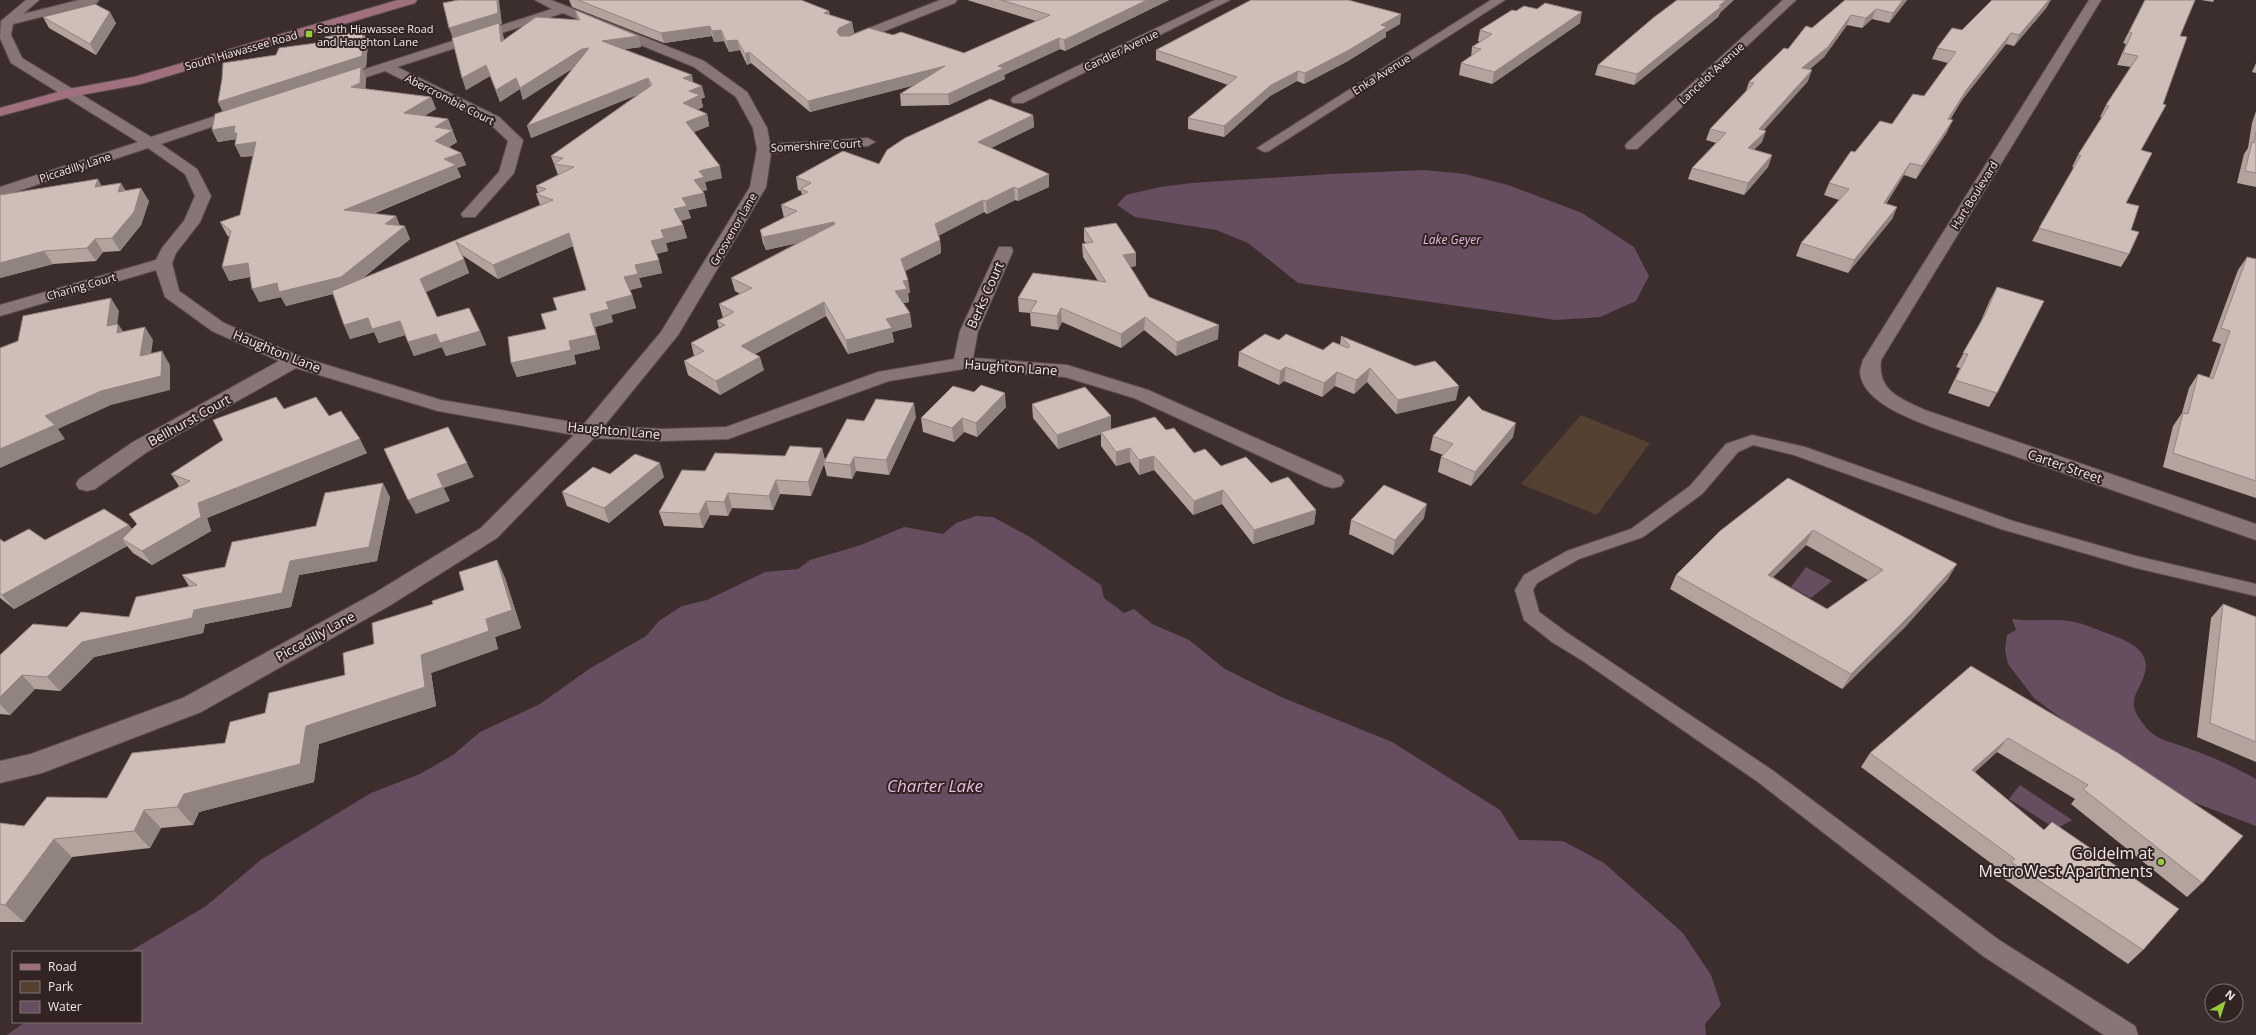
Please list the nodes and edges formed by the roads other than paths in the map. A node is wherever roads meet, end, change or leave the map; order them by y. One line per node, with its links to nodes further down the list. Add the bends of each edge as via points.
1 (33, 0): 12 (street)
2 (93, 0): 12 (street)
3 (369, 0): 13 (street, South Hiawassee Road)
4 (411, 0): 20 (street, South Hiawassee Road, via 136,81)
5 (542, 0): 11 (street, Grosvenor Lane)
6 (951, 0): 14 (street)
7 (1224, 0): 21 (street, Candler Avenue)
8 (1499, 0): 27 (street, Enka Avenue)
9 (1790, 0): 26 (street, Lancelot Avenue)
10 (2095, 0): 36 (street, Hart Boulevard, via 1872,360 1869,368 1870,379)
11 (563, 9): 17 (street); 28 (street, Grosvenor Lane, via 699,64 742,95 760,128)
12 (7, 21): 20 (street, via 5,35 16,60)
13 (279, 26)
14 (846, 42)
15 (174, 56): 16 (street, South Hiawassee Road)
16 (145, 65)
17 (386, 67): 19 (street); 30 (street, Abercrombie Court, via 494,120 516,140 506,173)
18 (130, 69): 20 (street, South Hiawassee Road)
19 (327, 86)
20 (69, 92): 23 (street, South Hiawassee Road); 24 (street)
21 (1018, 100)
22 (253, 109): 24 (street, Piccadilly Lane)
23 (0, 112)
24 (149, 142): 29 (street, Piccadilly Lane); 32 (street, via 192,172 203,196 192,222 168,252)
25 (868, 142): 28 (street, Somershire Court)
26 (1632, 146)
27 (1264, 148)
28 (764, 149): 37 (street, Grosvenor Lane, via 758,187 669,336)
29 (0, 192)
30 (469, 214)
31 (1005, 251): 35 (street, Berks Court, via 968,331)
32 (163, 263): 33 (street, Charing Court); 34 (street, Haughton Lane, via 171,293 218,327)
33 (0, 311)
34 (294, 361): 37 (street, Haughton Lane, via 438,405); 39 (street, Bellhurst Court, via 140,447)
35 (963, 363): 37 (street, Haughton Lane, via 885,376 728,433 662,435); 38 (street, Haughton Lane, via 1067,371 1141,394)
36 (1878, 392): 40 (street, Carter Street, via 1941,424)
37 (589, 431): 42 (street, Piccadilly Lane, via 489,533 381,600 192,705 33,765)
38 (1333, 481)
39 (87, 484)
40 (2256, 532)
41 (2256, 590): 43 (lane, via 2206,576 2136,562 2007,525 1806,454 1752,440 1732,448 1696,490 1637,533 1573,555 1530,579 1524,590 1531,615 1559,637 1765,776 1991,948)
42 (0, 772)
43 (2126, 1035)

